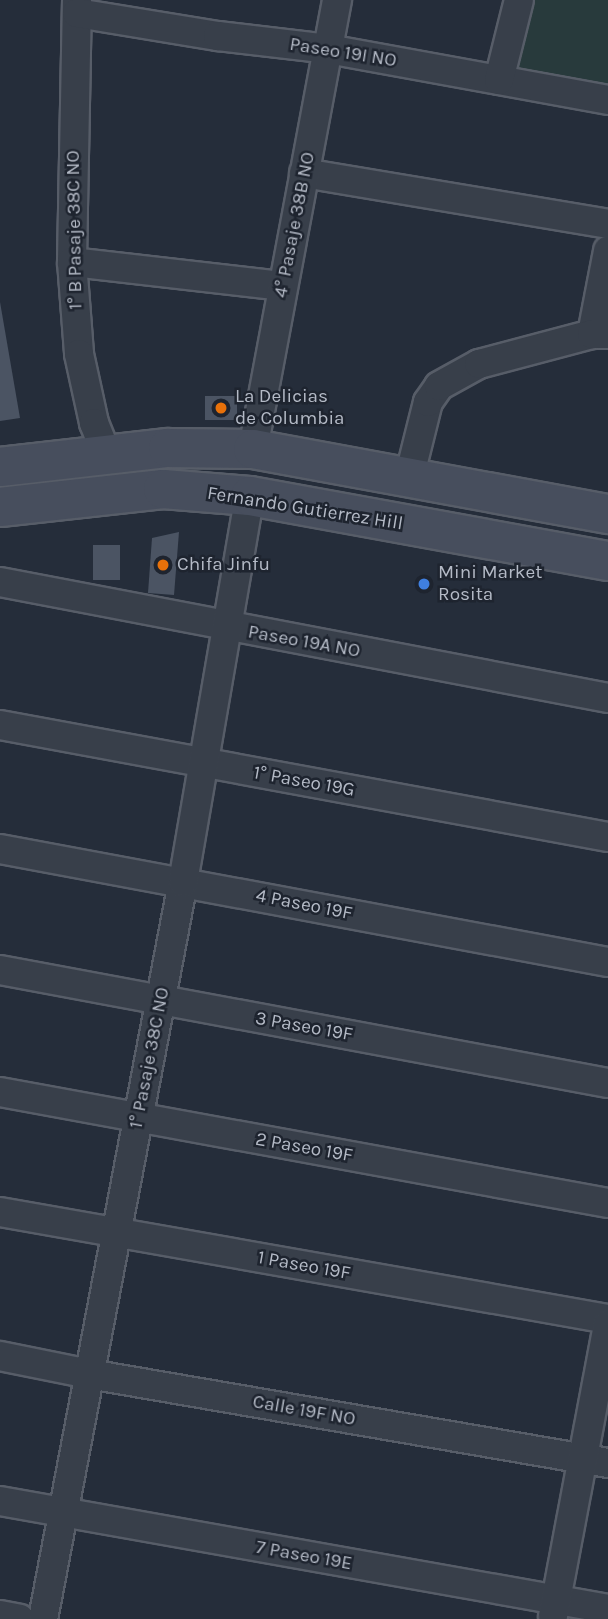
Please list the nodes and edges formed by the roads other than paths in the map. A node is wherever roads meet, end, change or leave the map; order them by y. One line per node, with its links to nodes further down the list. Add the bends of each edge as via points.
1 (337, 0): 4 (street, 4° Pasaje 38B NO)
2 (519, 0): 5 (street)
3 (77, 7): 4 (street, Paseo 19I NO, via 218,36); 10 (street, 1° B Pasaje 38C NO)
4 (328, 49): 5 (street, Paseo 19I NO); 7 (street, 4° Pasaje 38B NO)
5 (499, 80): 6 (street, Paseo 19I NO)
6 (608, 100)
7 (304, 173): 8 (street); 11 (street, 4° Pasaje 38B NO)
8 (608, 224)
9 (608, 251): 12 (street)
10 (72, 262): 11 (street); 14 (street, 1° B Pasaje 38C NO, via 79,354 94,424)
11 (283, 286): 13 (street, 4° Pasaje 38B NO)
12 (600, 334): 16 (street, via 479,364 439,386 428,402)
13 (253, 449): 14 (street, via 168,448); 16 (street)
14 (107, 455): 15 (street)
15 (0, 467)
16 (409, 478): 19 (street)
17 (250, 496): 18 (street, Fernando Gutierrez Hill, via 163,489); 20 (street, Fernando Gutierrez Hill); 22 (street, 1° Pasaje 38C NO)
18 (0, 507)
19 (608, 514)
20 (608, 561)
21 (0, 582): 22 (street, Paseo 19A NO)
22 (228, 628): 23 (street, Paseo 19A NO); 25 (street, 1° Pasaje 38C NO)
23 (608, 698)
24 (0, 725): 25 (street, 1° Paseo 19G)
25 (201, 763): 26 (street, 1° Paseo 19G); 28 (street, 1° Pasaje 38C NO)
26 (608, 838)
27 (0, 849): 28 (street, 4 Paseo 19F)
28 (183, 882): 29 (street, 4 Paseo 19F); 31 (street, 1° Pasaje 38C NO)
29 (608, 962)
30 (0, 970): 31 (street, 3 Paseo 19F)
31 (161, 1001): 32 (street, 3 Paseo 19F); 34 (street, 1° Pasaje 38C NO)
32 (608, 1083)
33 (0, 1092): 34 (street, 2 Paseo 19F)
34 (139, 1118): 35 (street, 2 Paseo 19F); 37 (street, 1° Pasaje 38C NO)
35 (608, 1203)
36 (0, 1212): 37 (street, 1 Paseo 19F)
37 (116, 1233): 38 (street, 1 Paseo 19F); 40 (street, 1° Pasaje 38C NO)
38 (608, 1321): 41 (street)
39 (0, 1356): 40 (street, Calle 19F NO)
40 (89, 1374): 41 (street, Calle 19F NO); 43 (street, 1° Pasaje 38C NO)
41 (595, 1460): 44 (street)
42 (0, 1501): 43 (street, 7 Paseo 19E)
43 (63, 1513): 44 (street, 7 Paseo 19E); 48 (street, 1° Pasaje 38C NO)
44 (554, 1609): 45 (street, 7 Paseo 19E)
45 (608, 1609)
46 (0, 1615): 47 (street)
47 (20, 1619)
48 (43, 1619)

